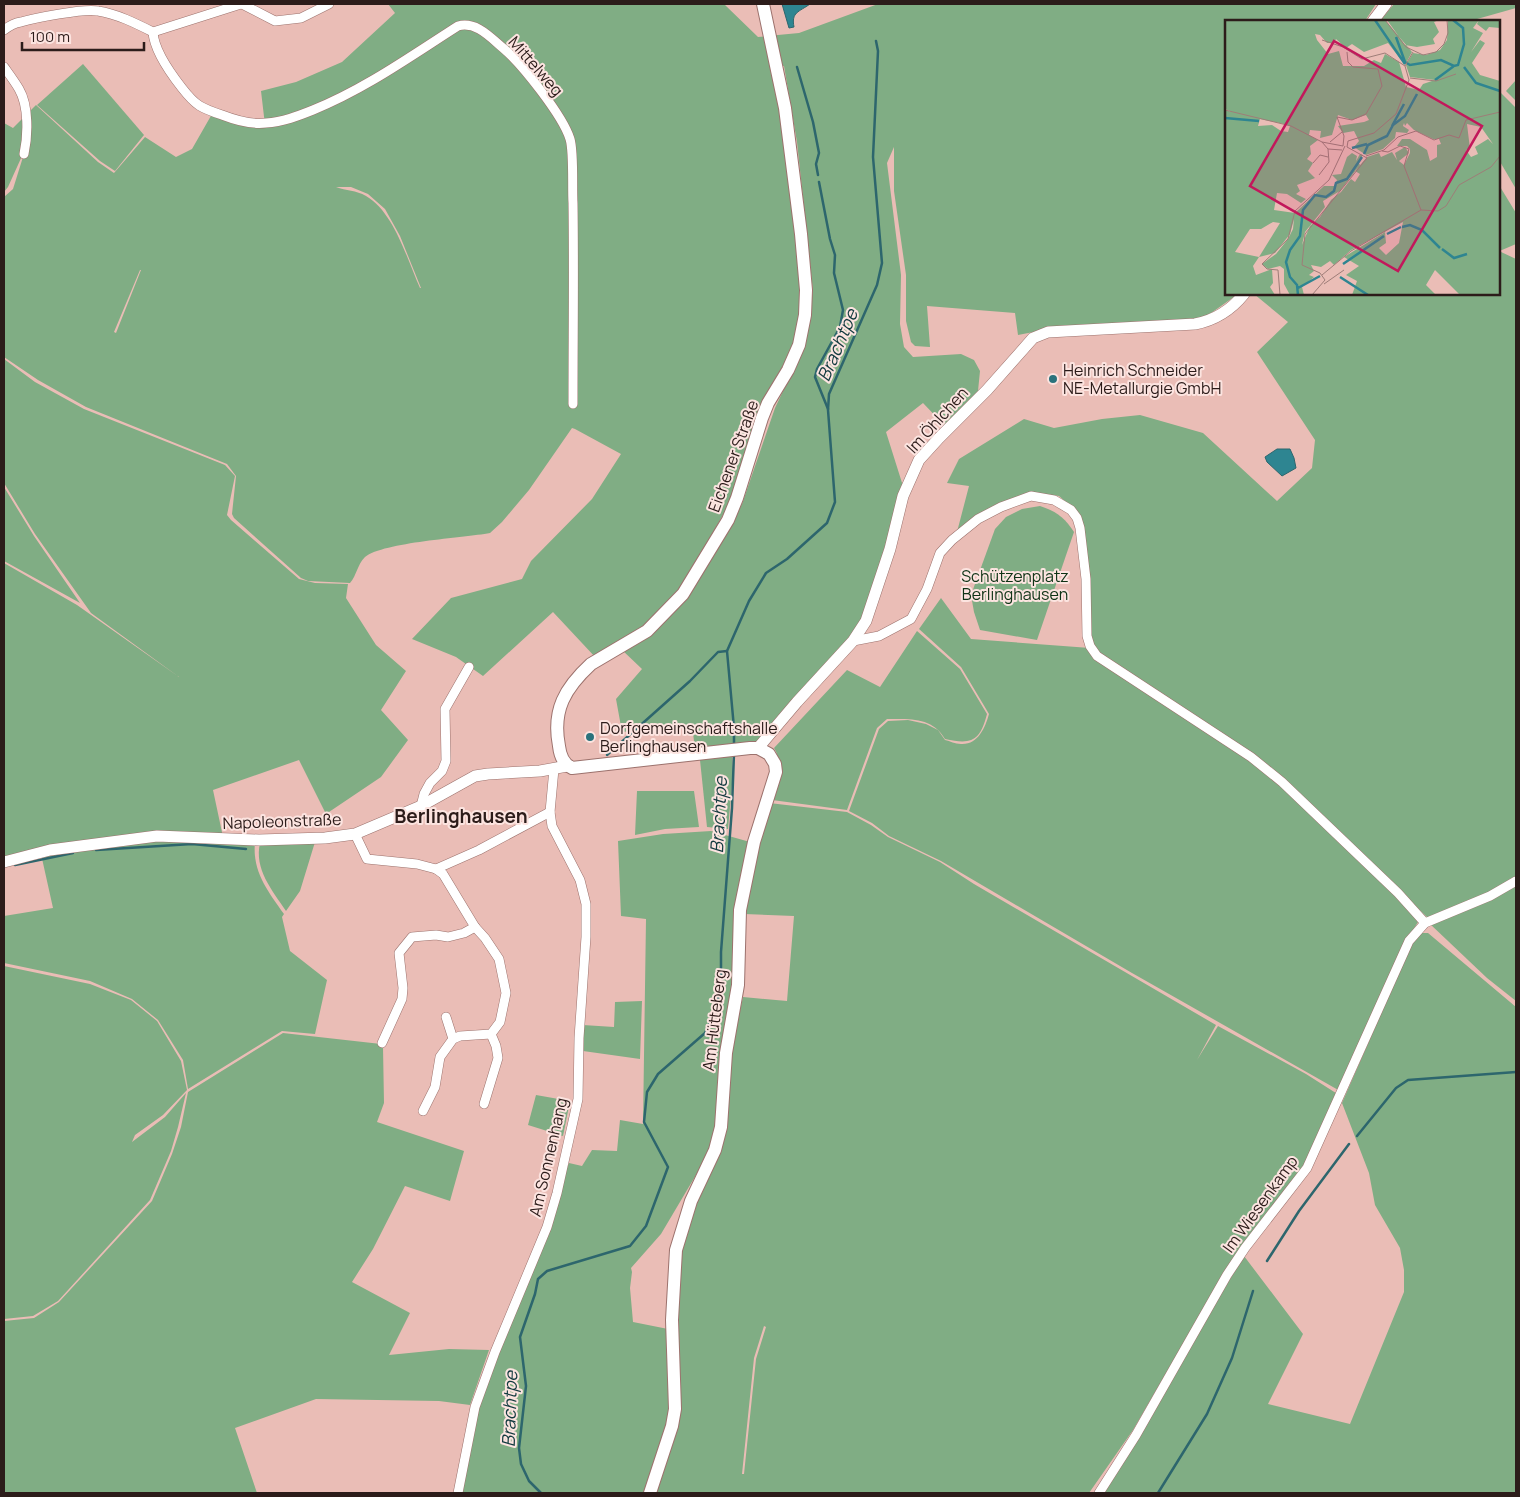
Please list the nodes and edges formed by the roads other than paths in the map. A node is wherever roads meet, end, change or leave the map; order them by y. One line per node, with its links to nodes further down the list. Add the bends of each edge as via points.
1 (242, 4): 2 (street, via 275,21 301,18); 7 (street)
2 (329, 4)
3 (763, 4): 15 (main road, Eichener Straße, via 785,108 806,290 799,345 762,418 728,520 683,594 647,631 591,664 564,697 558,714 557,739)
4 (1386, 4): 5 (street)
5 (1374, 20)
6 (4, 30): 7 (street, via 20,22 96,10 130,20)
7 (153, 32): 11 (street, Mittelweg, via 153,39 170,72 201,108 234,120 264,124 287,120 370,83 458,26 479,28 509,53 556,112 570,140 574,248)
8 (4, 67): 9 (street, via 21,91 24,104 28,126)
9 (24, 154)
10 (1243, 295): 12 (street, Im Öhlchen, via 1231,308 1210,321 1048,332 1034,338 919,460 903,496 890,549 866,621)
11 (573, 404)
12 (853, 641): 14 (street, Im Öhlchen); 23 (street, via 879,636 911,619 928,589 940,553 978,519 1031,496 1054,500 1071,510 1080,528 1086,579 1087,636 1096,656 1251,757 1282,782)
13 (469, 667): 17 (street, via 445,710 446,761 442,771 430,783)
14 (753, 748): 15 (main road, Napoleonstraße, via 586,767); 32 (main road, Am Hütteberg, via 765,751 772,758 776,772 754,842 740,910 738,985 726,1053 721,1127 678,1242 672,1312 675,1409)
15 (568, 766): 16 (street, Napoleonstraße)
16 (554, 769): 17 (street, Napoleonstraße, via 475,776); 18 (street, Am Sonnenhang)
17 (421, 806): 19 (street, Napoleonstraße)
18 (550, 812): 21 (street); 31 (street, Am Sonnenhang, via 552,826 582,885 586,904 576,1109 547,1227 475,1407)
19 (355, 834): 20 (street, Napoleonstraße, via 259,840 157,836 50,850); 21 (street, via 367,859)
20 (4, 862)
21 (436, 869): 24 (street, via 443,874)
22 (1516, 881): 23 (street, via 1490,896)
23 (1425, 923): 33 (street, Im Wiesenkamp, via 1404,952 1307,1168 1227,1275 1136,1435)
24 (475, 928): 26 (street, via 500,959 506,993 500,1022); 28 (street, via 448,937 412,937 403,948 399,953 402,999)
25 (446, 1017): 27 (street)
26 (491, 1034): 27 (street, via 460,1036); 29 (street, via 498,1058)
27 (453, 1040): 30 (street, via 440,1057 435,1087)
28 (382, 1043)
29 (484, 1104)
30 (423, 1111)
31 (458, 1493)
32 (650, 1493)
33 (1099, 1493)

